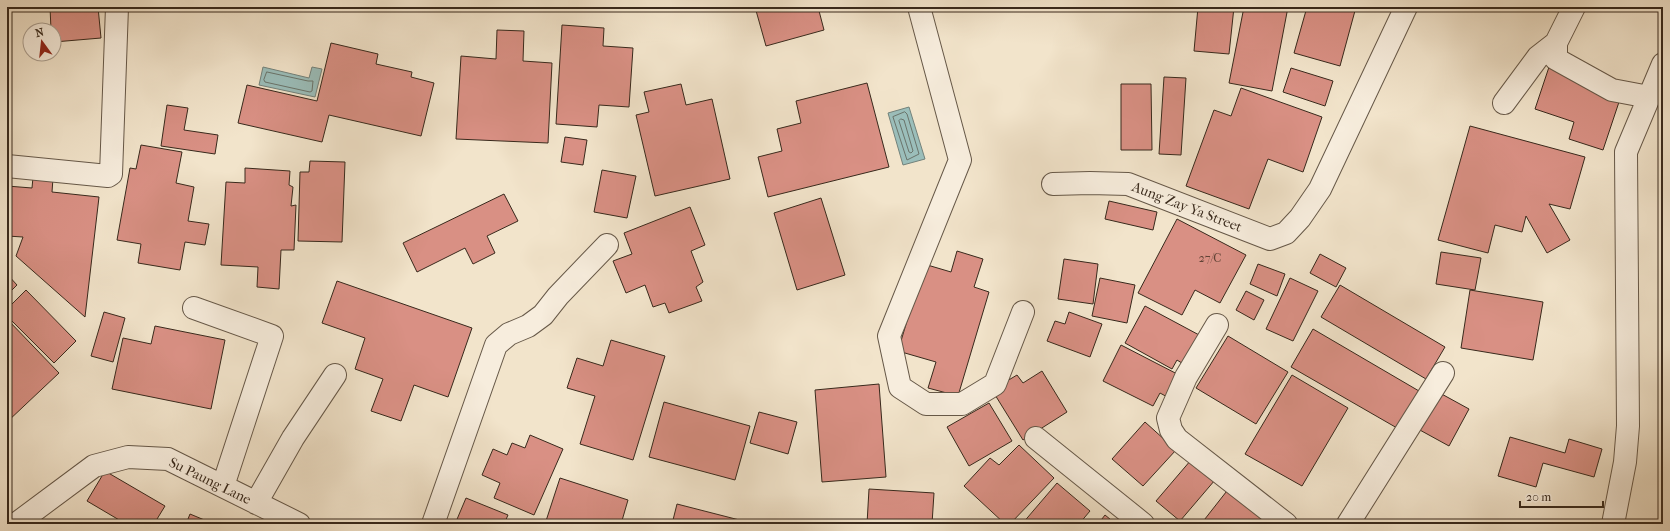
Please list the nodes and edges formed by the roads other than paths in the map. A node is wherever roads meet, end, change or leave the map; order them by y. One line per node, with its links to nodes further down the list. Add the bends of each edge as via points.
1 (117, 7): 9 (street, via 111,174 108,176)
2 (919, 7): 13 (street, via 960,160 888,336 900,387 926,404 962,404 995,384)
3 (1406, 7): 10 (street, Aung Zay Ya Street, via 1320,189 1286,233 1270,238 1128,184)
4 (1574, 7): 5 (street)
5 (1556, 43): 7 (street, via 1556,59 1581,74 1612,90); 8 (street, via 1538,57)
6 (1663, 64): 7 (street)
7 (1649, 97): 26 (street, via 1626,152 1628,426 1625,462)
8 (1504, 103)
9 (7, 166)
10 (1053, 184)
11 (607, 245): 22 (street, via 543,315 496,344)
12 (194, 308): 18 (street, via 272,336)
13 (1024, 312)
14 (1217, 325): 24 (street, via 1183,384 1168,418 1171,430 1177,439)
15 (1443, 373): 25 (street)
16 (335, 376): 19 (street, via 293,438)
17 (1036, 438): 23 (street)
18 (223, 486): 19 (street, Su Paung Lane); 20 (street, Su Paung Lane, via 168,458 128,458 94,466)
19 (256, 503): 21 (street, Su Paung Lane)
20 (16, 524)
21 (299, 524)
22 (433, 524)
23 (1143, 524)
24 (1286, 524)
25 (1348, 524)
26 (1613, 524)

